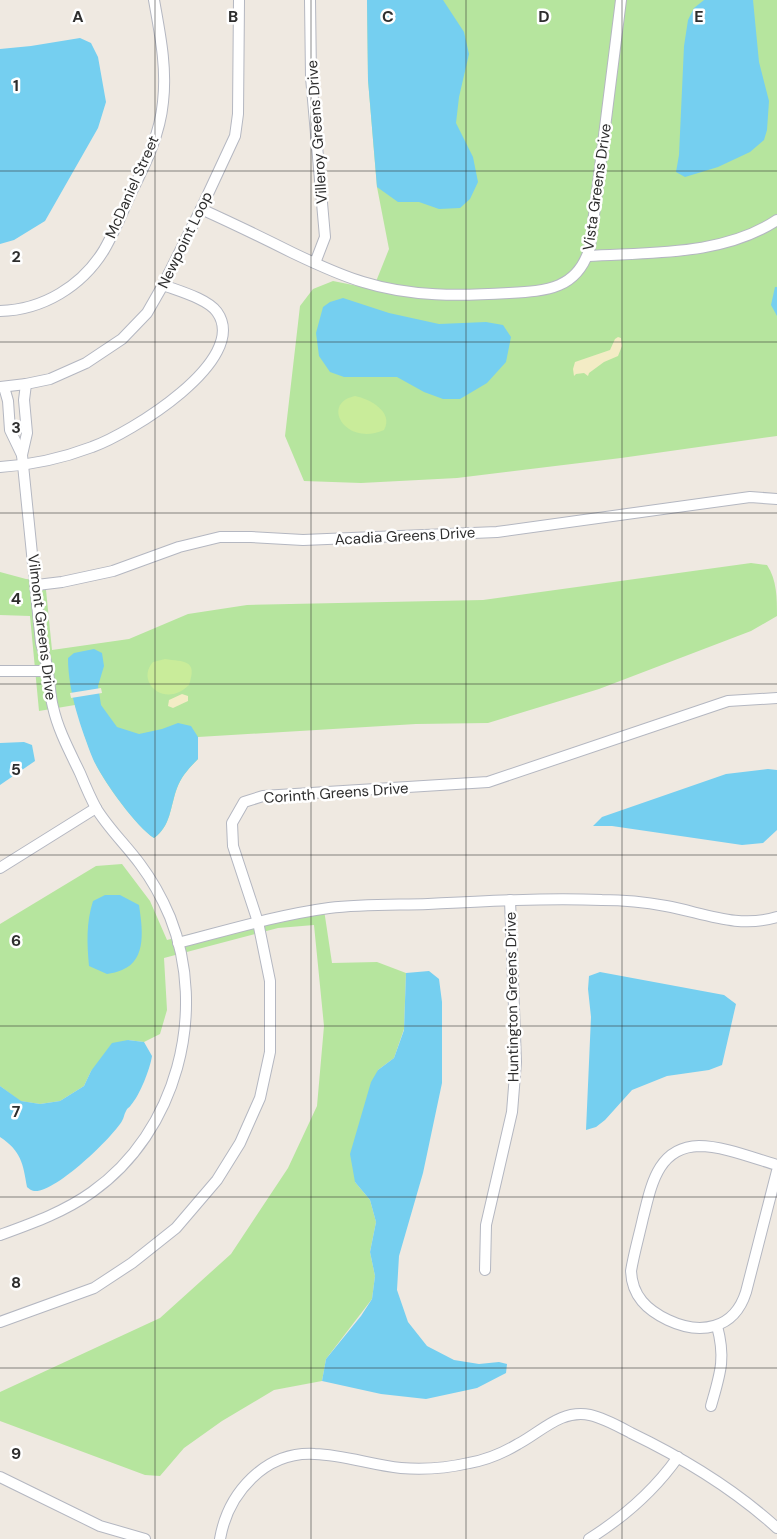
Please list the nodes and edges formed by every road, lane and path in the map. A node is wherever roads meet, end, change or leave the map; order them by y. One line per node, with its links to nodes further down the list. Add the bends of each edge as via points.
1 (154, 0): 10 (street, McDaniel Street, via 165,64 163,104 150,155 113,232 96,262 68,289 30,307)
2 (239, 0): 5 (street, Newpoint Loop, via 236,129)
3 (310, 0): 8 (street, Villeroy Greens Drive, via 311,77 325,237)
4 (621, 0): 7 (street, Vista Greens Drive)
5 (201, 209): 8 (street, Vista Greens Drive); 9 (street, Newpoint Loop)
6 (777, 220): 7 (street, via 759,231 715,246)
7 (588, 256): 8 (street, Vista Greens Drive, via 572,277 549,290 466,296 394,290 341,275)
8 (315, 263)
9 (163, 285): 11 (street, Newpoint Loop, via 147,314 122,339 86,363 50,379); 13 (street, via 202,301 217,312 223,336 214,356 177,396 130,429 94,447 66,456)
10 (0, 311)
11 (26, 384): 12 (street, Newpoint Loop); 13 (street, via 27,433)
12 (2, 387): 13 (street, via 8,401 10,430)
13 (23, 460): 14 (street); 16 (street, Vilmont Greens Drive)
14 (0, 467)
15 (777, 499): 16 (street, Acadia Greens Drive, via 750,497 497,532 302,540 220,537 112,571)
16 (37, 585): 18 (street, Vilmont Greens Drive, via 41,644)
17 (0, 671): 18 (street)
18 (48, 671): 20 (street, Vilmont Greens Drive, via 52,706)
19 (777, 698): 24 (street, Corinth Greens Drive, via 728,701 488,782 263,796 244,802 232,823 233,846)
20 (96, 808): 21 (street); 25 (street, Vilmont Greens Drive, via 158,891)
21 (0, 868)
22 (510, 900): 23 (street, via 639,902 741,922); 24 (street, via 331,908); 29 (street, Huntington Greens Drive, via 515,1070 512,1112 486,1225)
23 (777, 917)
24 (258, 922): 25 (street); 30 (street, Corinth Greens Drive, via 270,981 270,1052 260,1098 240,1144 222,1173 176,1228 132,1263 94,1288)
25 (178, 943): 28 (street, Vilmont Greens Drive, via 186,994 183,1046 169,1094 149,1130 124,1163 94,1190 53,1214)
26 (777, 1165): 31 (street, via 697,1146 674,1154 662,1163 655,1176 631,1271 636,1292 650,1310 679,1325 700,1329)
27 (777, 1171): 31 (street, via 744,1297 734,1313)
28 (0, 1235)
29 (485, 1270)
30 (0, 1322)
31 (717, 1326): 32 (street, via 722,1364)
32 (711, 1406)
33 (678, 1457): 35 (street, via 740,1498); 37 (street, via 607,1421 582,1414 560,1418 492,1457 453,1466 411,1468 322,1454 300,1454 270,1465 245,1484 228,1510); 38 (street, via 635,1505)
34 (0, 1478): 36 (street, via 100,1526)
35 (777, 1528)
36 (146, 1539)
37 (220, 1539)
38 (589, 1539)

